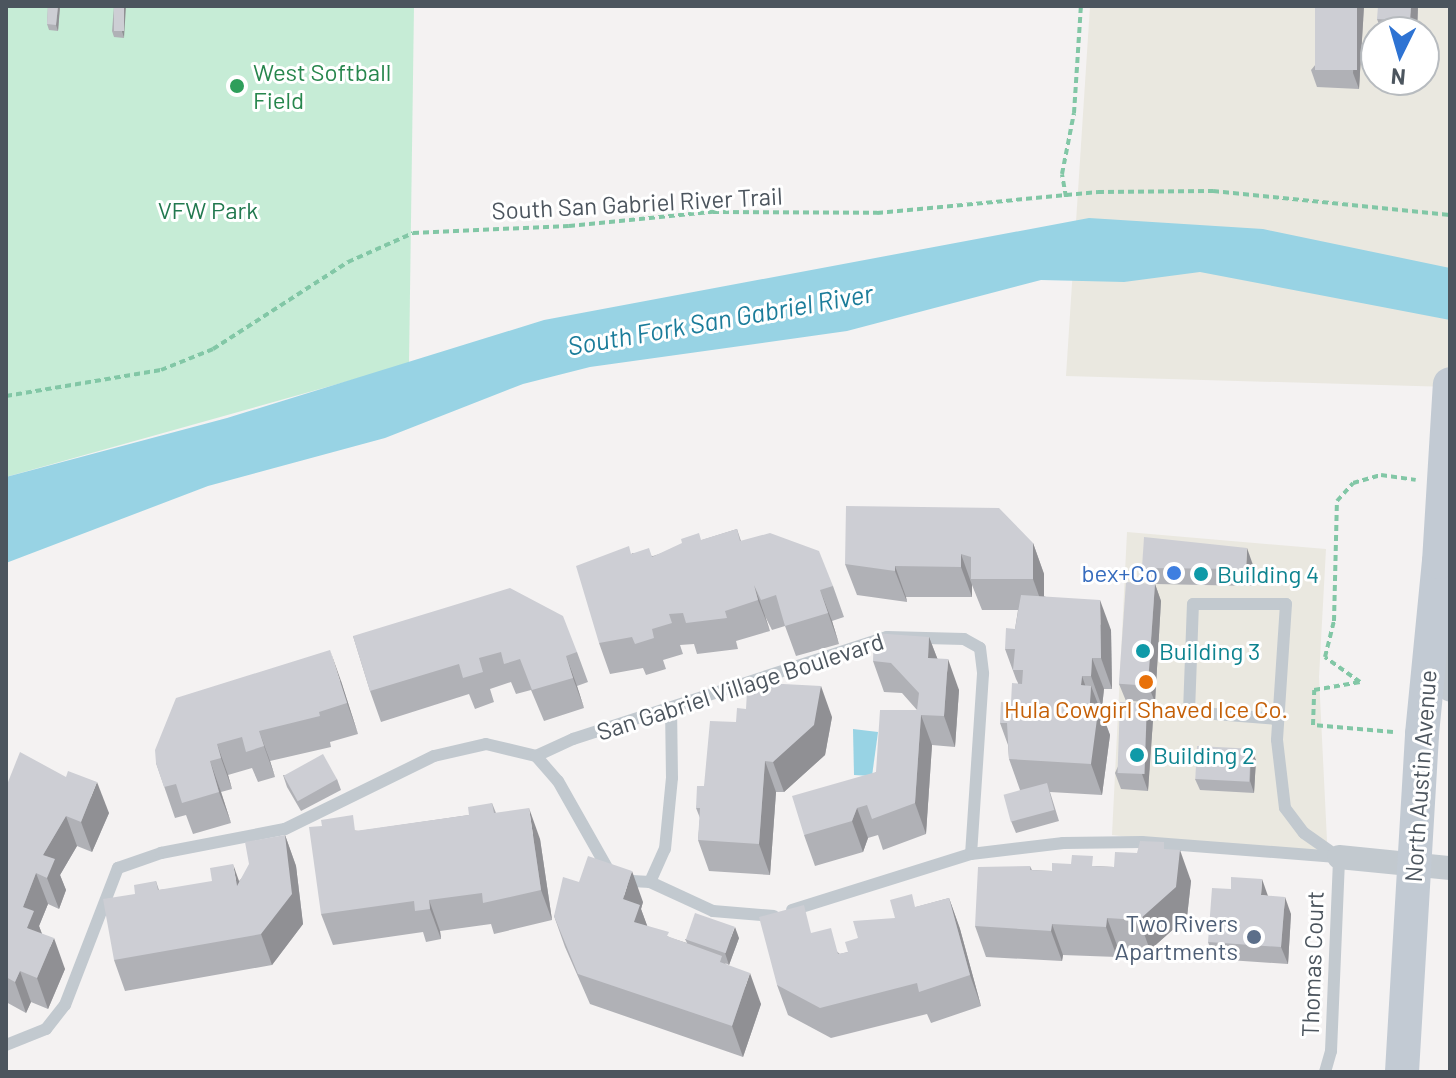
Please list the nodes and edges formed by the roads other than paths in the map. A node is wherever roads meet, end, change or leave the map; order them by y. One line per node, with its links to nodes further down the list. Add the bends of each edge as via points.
1 (1450, 384): 2 (main road, North Austin Avenue, bridge)
2 (1430, 627): 3 (street); 9 (main road, North Austin Avenue)
3 (1450, 690)
4 (671, 709): 6 (lane, San Gabriel Village Boulevard); 7 (lane, San Gabriel Village Boulevard, via 887,637 964,639 980,648 983,674); 11 (lane, via 665,849)
5 (1278, 719): 5 (lane, via 1286,604 1193,604 1189,712); 8 (lane, via 1285,808 1304,833)
6 (536, 756): 11 (lane, via 558,781 614,880); 12 (lane, via 486,744 434,756 285,829 161,853 118,868 65,1005 46,1029)
7 (971, 854): 8 (lane, via 1063,843 1142,842); 11 (lane, via 766,918 713,911)
8 (1339, 857): 9 (street); 13 (lane, Thomas Court, via 1331,1051)
9 (1414, 866): 10 (street); 14 (main road, North Austin Avenue)
10 (1450, 868)
11 (650, 882)
12 (6, 1045)
13 (1325, 1072)
14 (1402, 1072)

